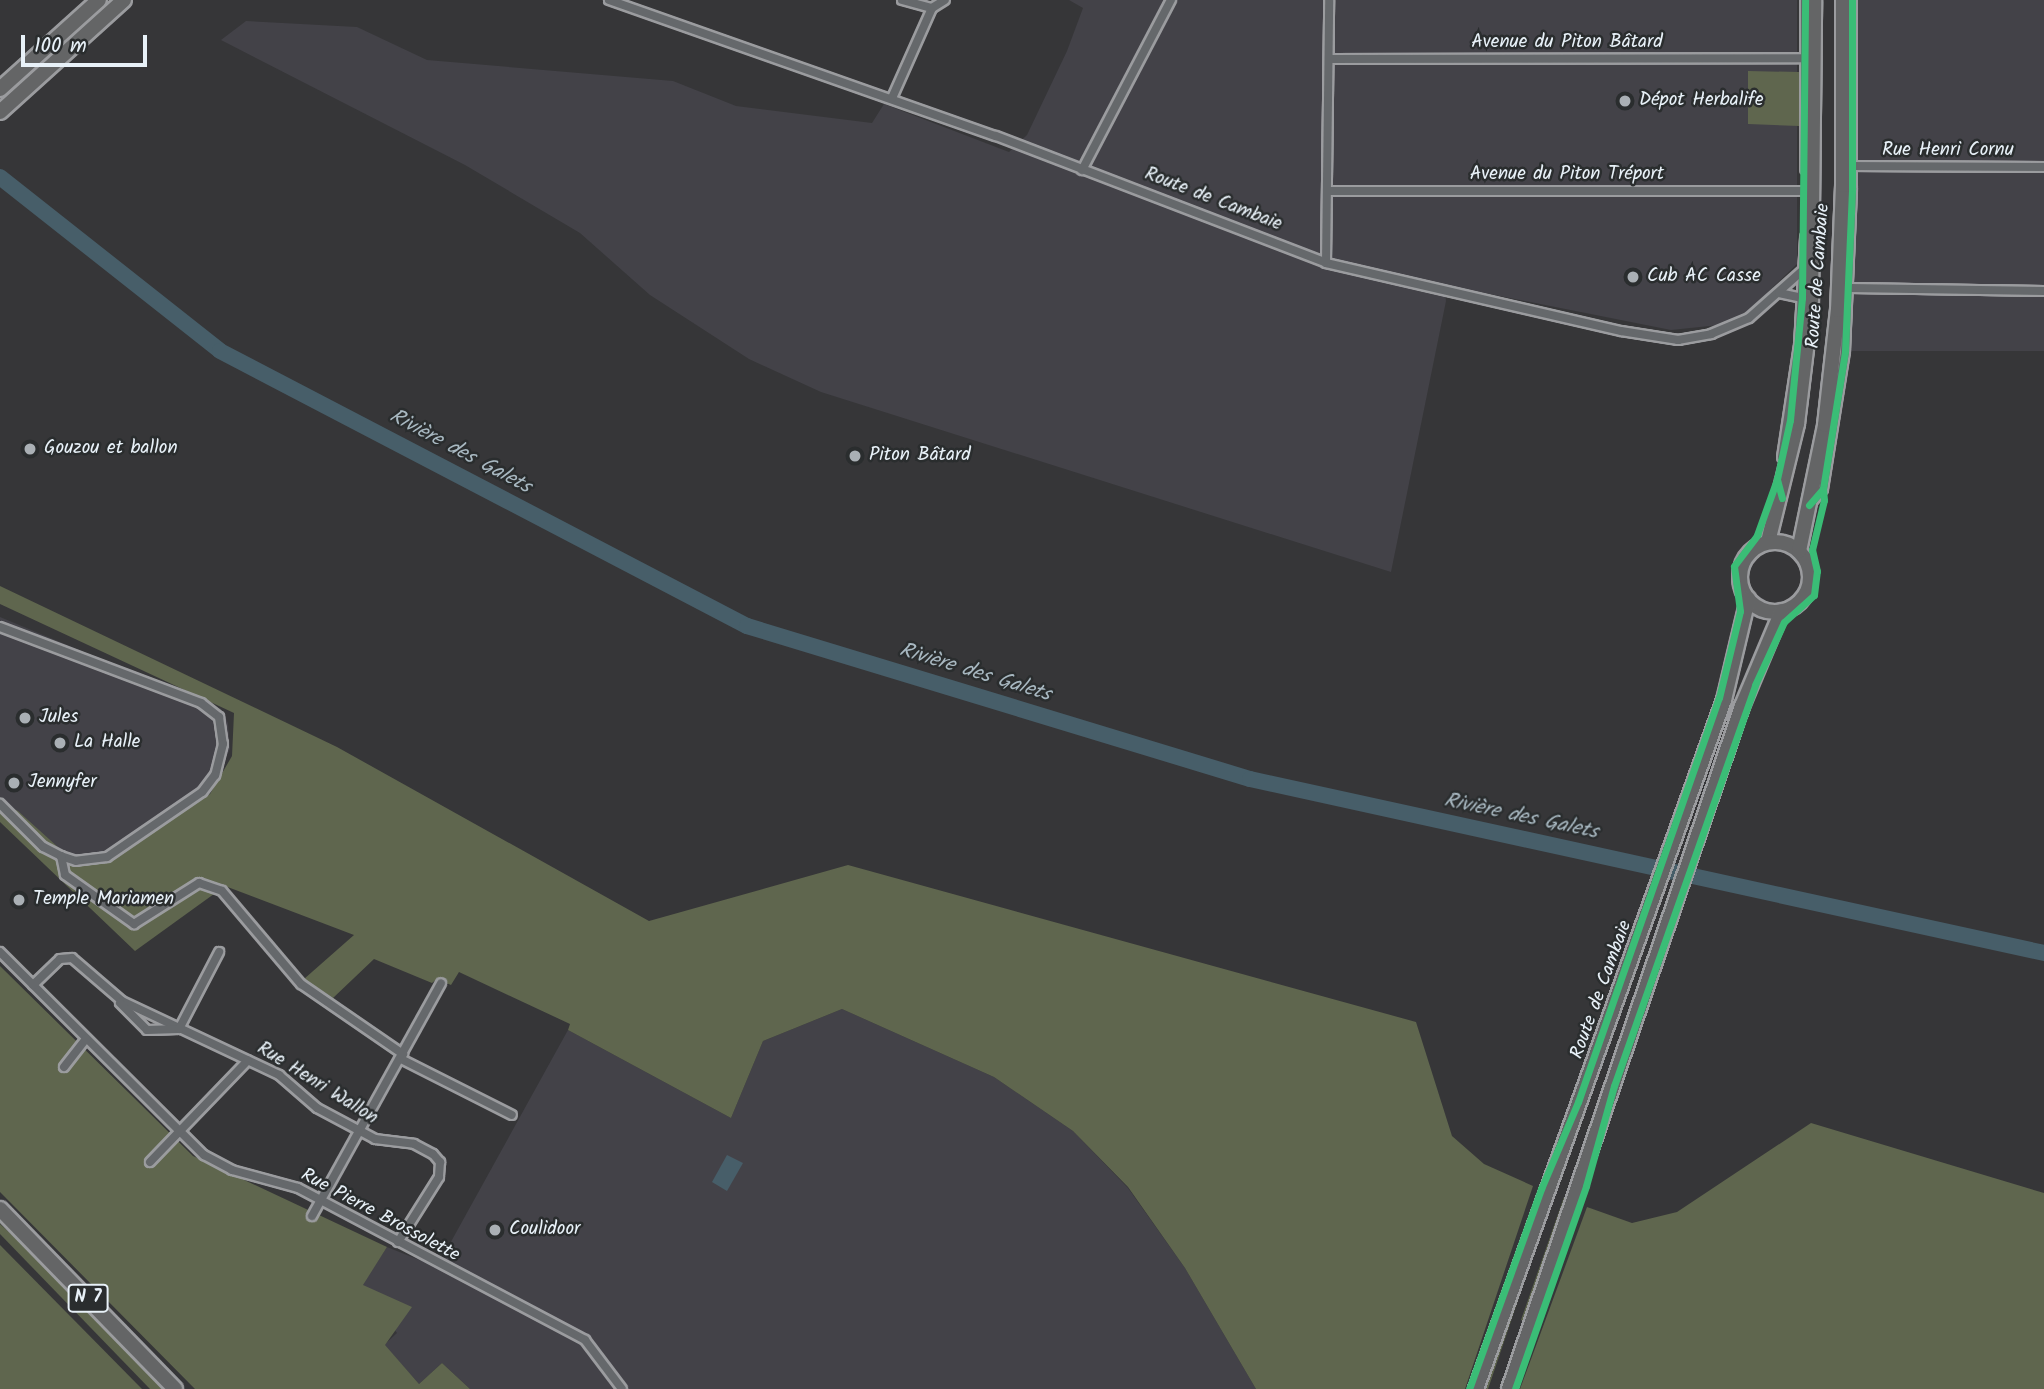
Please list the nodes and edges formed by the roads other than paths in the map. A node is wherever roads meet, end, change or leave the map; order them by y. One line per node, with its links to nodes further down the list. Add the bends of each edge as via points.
1 (99, 0): 15 (main road)
2 (124, 0): 17 (main road)
3 (609, 0): 16 (street, Route de Cambaie)
4 (902, 0): 12 (street)
5 (944, 0): 12 (street)
6 (1171, 0): 20 (street)
7 (1329, 0): 14 (street)
8 (1805, 0): 13 (street)
9 (1814, 0): 29 (main road, Route de Cambaie, via 1811,309 1797,424)
10 (1843, 0): 30 (main road, Route de Cambaie, via 1842,259 1825,425)
11 (1852, 0): 18 (street)
12 (932, 8): 16 (street)
13 (1805, 58): 14 (street, Avenue du Piton Bâtard); 22 (street)
14 (1329, 59): 21 (street)
15 (0, 89)
16 (892, 97): 20 (street, Route de Cambaie)
17 (0, 112)
18 (1852, 166): 19 (street, Rue Henri Cornu); 25 (street)
19 (2044, 167)
20 (1082, 170): 23 (street, Route de Cambaie)
21 (1329, 191): 22 (street, Avenue du Piton Tréport); 23 (street)
22 (1805, 191): 24 (street)
23 (1326, 263): 27 (street, Route de Cambaie, via 1678,340 1711,334 1749,318)
24 (1803, 270): 27 (street, Route de Cambaie); 28 (street)
25 (1850, 288): 26 (street); 30 (street, via 1835,428 1822,489)
26 (2044, 291)
27 (1779, 293): 28 (street)
28 (1802, 298): 29 (street, via 1790,420 1777,479)
29 (1782, 498): 31 (main road, Route de Cambaie)
30 (1809, 505): 32 (main road, Route de Cambaie)
31 (1768, 542): 32 (main road, via 1785,543); 33 (main road, Route de Cambaie, via 1752,550 1741,568 1742,590)
32 (1799, 551): 34 (main road, Route de Cambaie, via 1810,581 1801,601)
33 (1748, 599): 34 (main road, via 1765,610); 58 (main road, Route de Cambaie, via 1724,700)
34 (1782, 611): 59 (main road, Route de Cambaie, via 1742,706 1627,1033)
35 (0, 627): 37 (street, via 201,703 219,717 223,744 215,775 202,792 116,852 92,860)
36 (0, 804): 37 (street, via 43,847)
37 (61, 856): 45 (street, via 65,875 134,924 199,883 222,891 301,984)
38 (0, 952): 41 (street, Rue Pierre Brossolette)
39 (219, 952): 43 (street)
40 (441, 983): 45 (street)
41 (33, 985): 42 (street, Rue Henri Wallon, via 60,959 72,958); 44 (street, Rue Pierre Brossolette)
42 (111, 995): 43 (street, Rue Henri Wallon); 43 (street, via 147,1030)
43 (179, 1029): 46 (street, Rue Henri Wallon)
44 (86, 1039): 47 (street); 50 (street, Rue Pierre Brossolette)
45 (402, 1057): 48 (street); 49 (street)
46 (248, 1060): 49 (street, Rue Henri Wallon, via 286,1079 317,1108); 50 (street)
47 (64, 1067)
48 (512, 1115)
49 (362, 1131): 52 (street); 55 (street, Rue Henri Wallon, via 382,1141 414,1144 440,1163 439,1177)
50 (179, 1132): 51 (street); 52 (street, Rue Pierre Brossolette, via 223,1166 298,1188)
51 (150, 1162)
52 (321, 1200): 54 (street); 55 (street, Rue Pierre Brossolette)
53 (0, 1209): 56 (main road, N 7)
54 (312, 1216)
55 (398, 1242): 57 (street, Rue Pierre Brossolette, via 584,1340)
56 (175, 1389)
57 (622, 1389)
58 (1476, 1389)
59 (1509, 1389)

